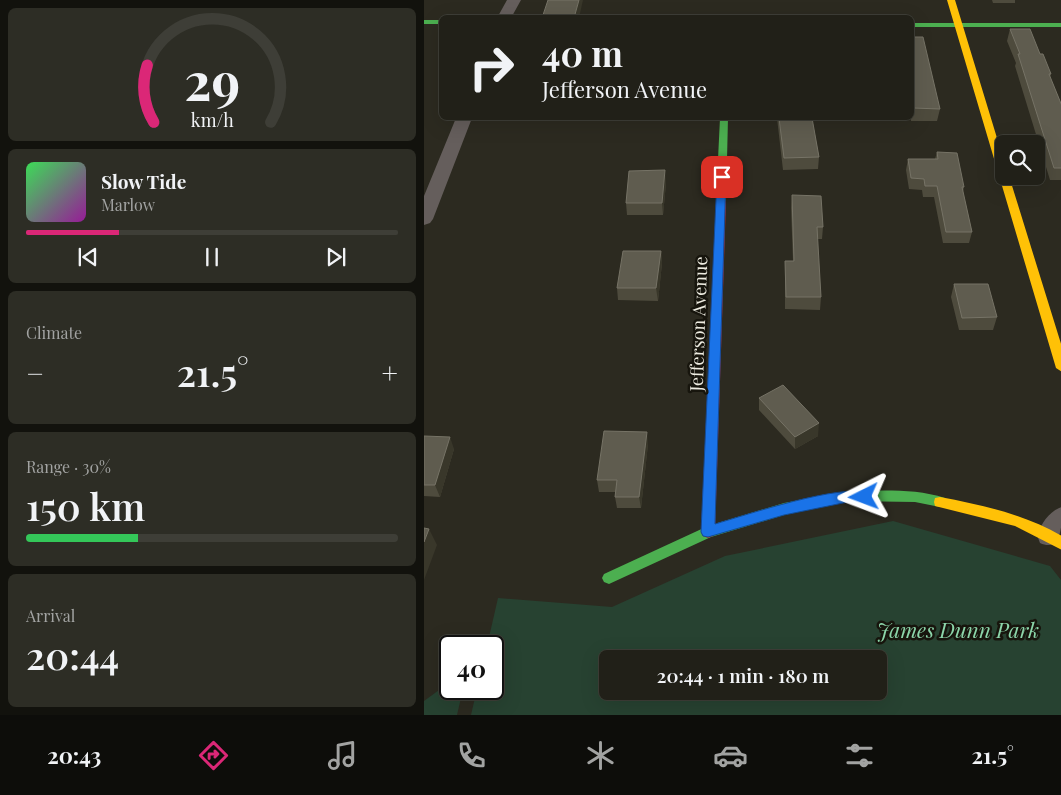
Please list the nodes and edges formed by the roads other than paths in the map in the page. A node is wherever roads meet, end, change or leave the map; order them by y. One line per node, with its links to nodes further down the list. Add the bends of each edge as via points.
1 (514, 0): 3 (street)
2 (951, 0): 7 (street)
3 (506, 15)
4 (424, 22): 5 (street)
5 (439, 22)
6 (914, 25): 7 (street)
7 (958, 25): 8 (street); 12 (street)
8 (1061, 25)
9 (463, 120): 11 (street)
10 (724, 120): 13 (street, Jefferson Avenue)
11 (424, 219)
12 (1061, 368)
13 (708, 532): 14 (street, via 784,509 848,496 914,497 991,512); 15 (street)
14 (1057, 532)
15 (609, 578)

